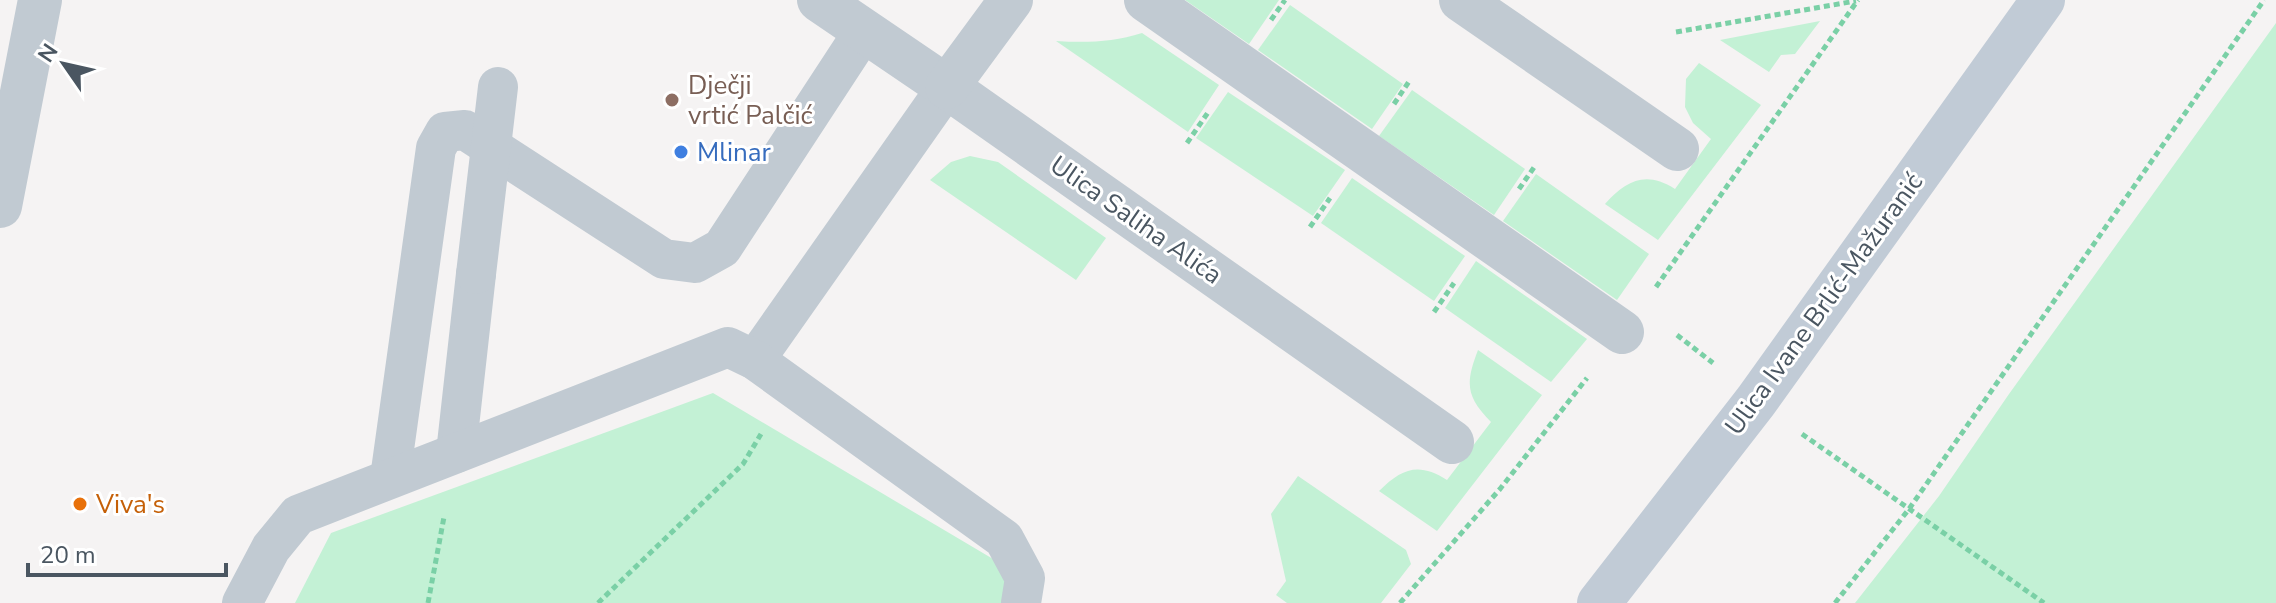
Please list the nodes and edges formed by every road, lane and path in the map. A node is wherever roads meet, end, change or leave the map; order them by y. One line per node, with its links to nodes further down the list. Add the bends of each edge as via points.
1 (40, 0): 14 (street)
2 (819, 0): 9 (street, Ulica Saliha Alića)
3 (1011, 0): 12 (street)
4 (1146, 0): 15 (street)
5 (1461, 0): 13 (street)
6 (2043, 0): 27 (street, Ulica Ivane Brlić-Mažuranić, via 1756,401)
7 (2264, 0): 22 (path)
8 (1857, 1): 10 (path)
9 (864, 31): 12 (street, Ulica Saliha Alića); 21 (lane, via 722,248 695,263 664,259 465,130 445,132 436,148)
10 (1676, 32)
11 (498, 87): 20 (lane, bridge)
12 (947, 87): 16 (lane); 19 (street, Ulica Saliha Alića)
13 (1677, 149)
14 (0, 206)
15 (1622, 332)
16 (755, 360): 17 (lane); 20 (lane, via 728,347)
17 (790, 385): 25 (path, via 743,464); 26 (lane, via 1004,539 1025,578)
18 (1791, 426): 22 (path)
19 (1452, 442)
20 (456, 453): 21 (lane); 24 (path)
21 (390, 478): 23 (lane, via 298,515 271,548)
22 (1909, 509): 28 (path); 29 (path)
23 (242, 603)
24 (428, 603)
25 (598, 603)
26 (1021, 603)
27 (1599, 603)
28 (1835, 603)
29 (2044, 603)

